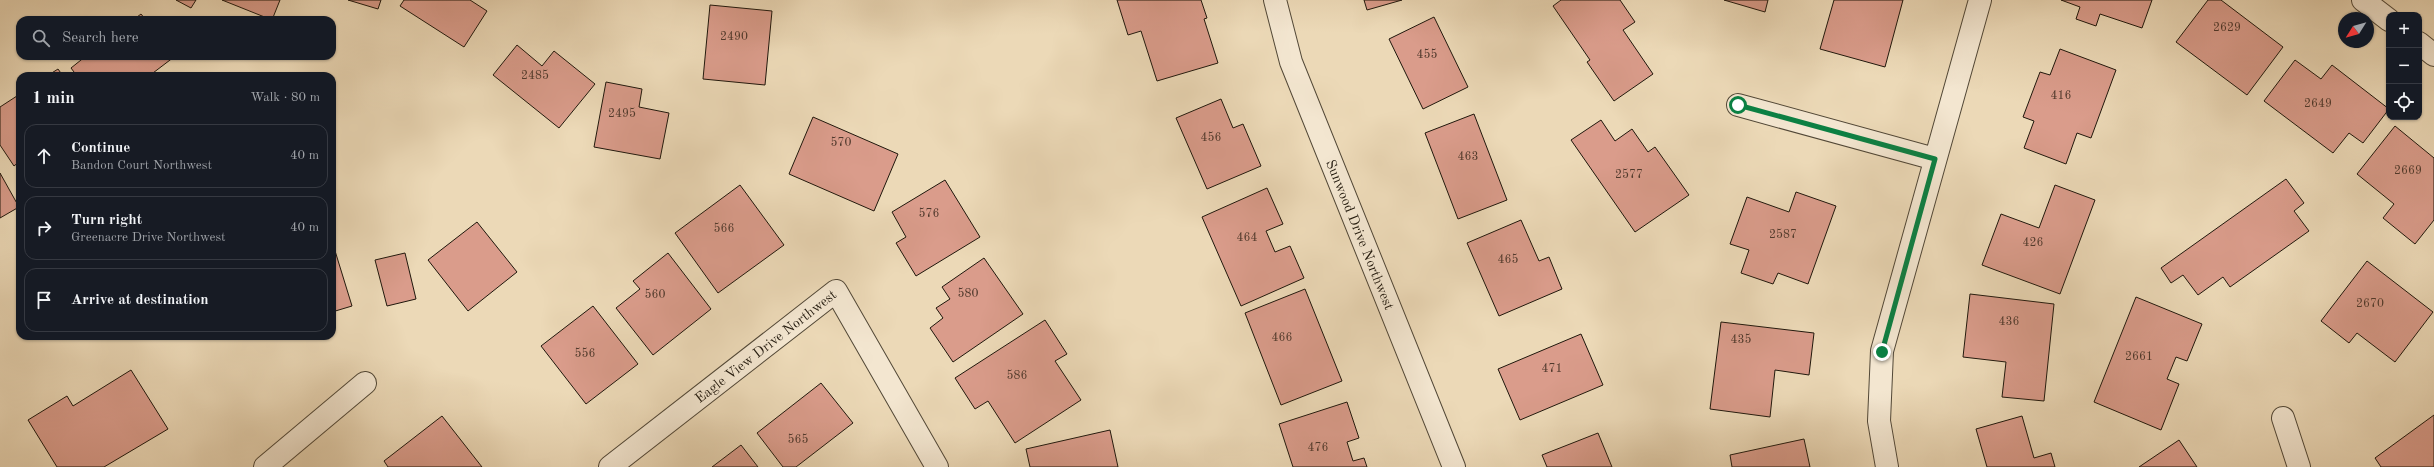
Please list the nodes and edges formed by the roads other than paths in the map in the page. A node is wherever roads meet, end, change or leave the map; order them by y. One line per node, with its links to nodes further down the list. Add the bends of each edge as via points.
1 (1275, 0): 14 (street, Sunwood Drive Northwest, via 1291,62)
2 (1980, 0): 8 (street)
3 (2362, 0): 4 (street)
4 (2386, 18)
5 (2422, 45): 6 (street)
6 (2434, 55)
7 (1738, 105): 8 (street)
8 (1935, 159): 15 (street, via 1882,352 1880,421)
9 (365, 383): 11 (street)
10 (2283, 418): 16 (street)
11 (266, 467)
12 (610, 467): 13 (street, Eagle View Drive Northwest, via 836,291)
13 (937, 467)
14 (1454, 467)
15 (1887, 467)
16 (2299, 467)

